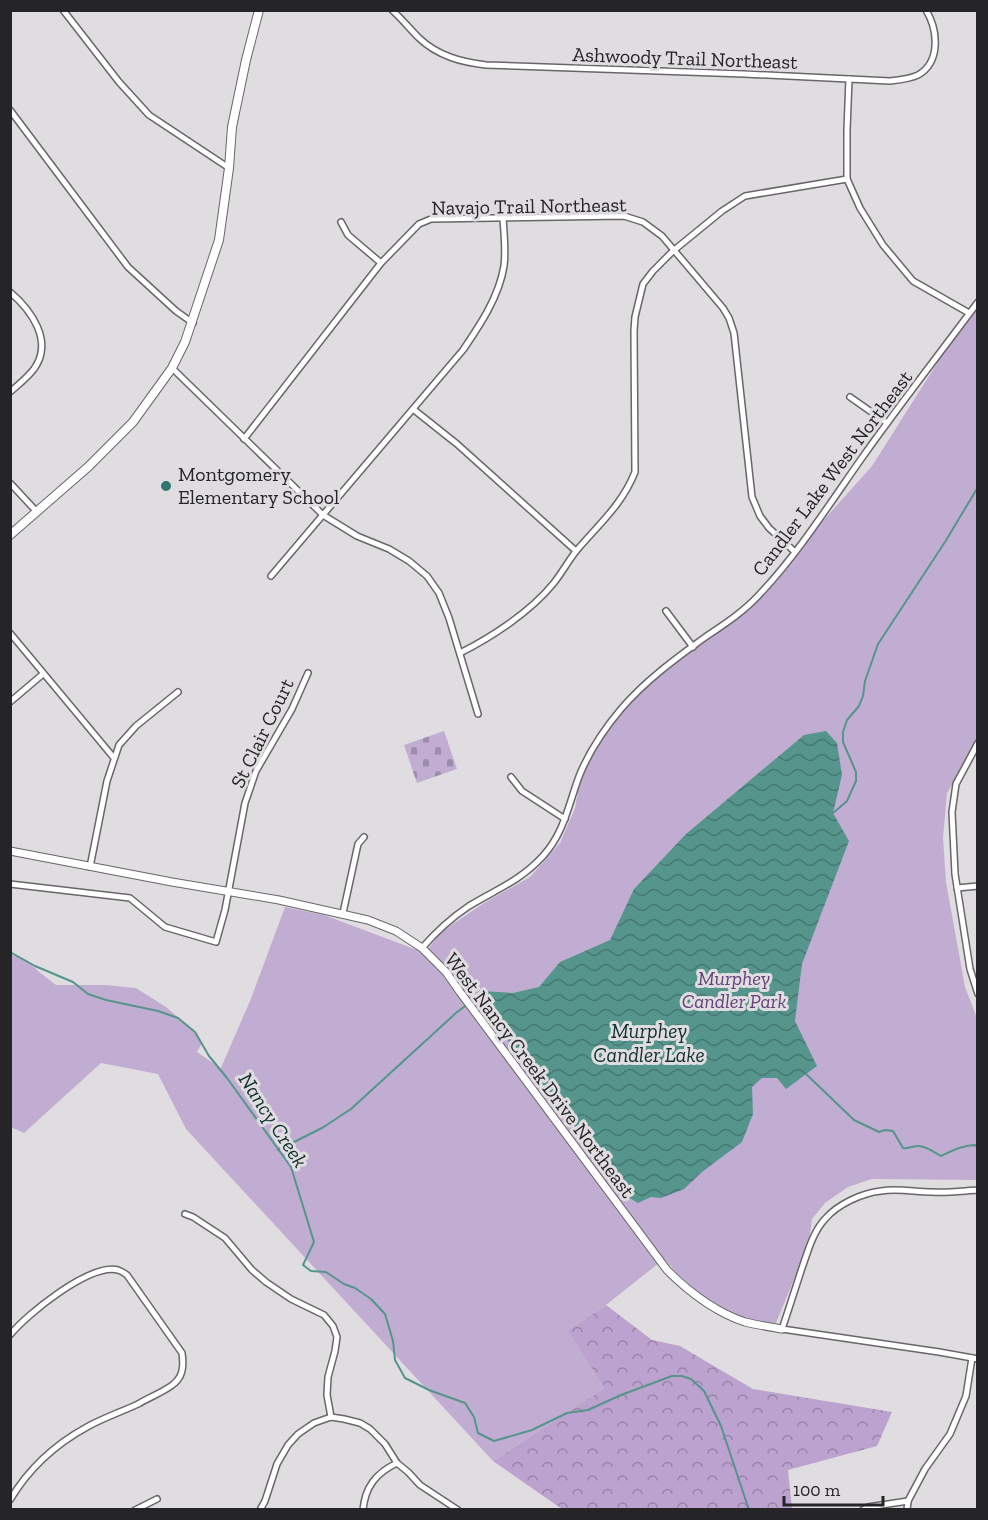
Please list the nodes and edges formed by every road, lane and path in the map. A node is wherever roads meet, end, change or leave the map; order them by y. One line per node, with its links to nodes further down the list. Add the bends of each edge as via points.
1 (63, 10): 7 (street, via 118,82 149,115)
2 (259, 10): 7 (main road, via 232,127)
3 (926, 10): 5 (street, Ashwoody Trail Northeast, via 936,38 936,49 927,68 907,79)
4 (394, 11): 5 (street, Ashwoody Trail Northeast, via 429,46 476,64)
5 (849, 79): 8 (street)
6 (10, 110): 16 (street, via 128,267)
7 (229, 168): 16 (main road, via 219,240)
8 (847, 179): 11 (street, via 745,196); 15 (street, via 883,245 913,280)
9 (504, 218): 11 (street, Navajo Trail Northeast, via 624,216 643,222 662,236); 12 (street, Navajo Trail Northeast, via 431,219 418,224); 20 (street, via 504,262 495,296 463,351)
10 (341, 222): 12 (street, via 348,235)
11 (673, 251): 27 (street, via 643,284 635,317 635,472 612,512); 28 (street, Navajo Trail Northeast, via 729,318 734,333 752,497 764,522)
12 (381, 263): 22 (street, Navajo Trail Northeast)
13 (10, 292): 18 (street, via 36,322 41,338 41,353 35,367)
14 (978, 302): 15 (street, Candler Lake West Northeast)
15 (969, 313): 21 (street, Candler Lake West Northeast)
16 (193, 323): 17 (main road)
17 (172, 368): 22 (street); 24 (main road, via 133,422)
18 (10, 392)
19 (850, 398): 21 (street)
20 (413, 409): 25 (street); 27 (street)
21 (887, 423): 28 (street, Candler Lake West Northeast)
22 (244, 439): 25 (street)
23 (10, 483): 24 (street)
24 (37, 512): 26 (main road)
25 (323, 515): 29 (street); 33 (street, via 357,536 390,549 426,576 439,593)
26 (10, 535)
27 (576, 551): 33 (street, via 532,605 485,640)
28 (795, 552): 32 (street, Candler Lake West Northeast, via 757,597)
29 (271, 576)
30 (666, 611): 32 (street)
31 (10, 633): 35 (street)
32 (693, 646): 42 (street, Candler Lake West Northeast, via 636,692 606,728 587,758)
33 (460, 653): 38 (street)
34 (308, 673): 49 (street, St Clair Court, via 256,771 245,803)
35 (43, 674): 37 (street); 40 (street)
36 (178, 692): 40 (street, via 136,726 119,745)
37 (10, 702)
38 (478, 714)
39 (978, 743): 48 (street, via 956,784 952,812)
40 (114, 758): 45 (street)
41 (511, 777): 42 (street, via 522,791)
42 (565, 819): 51 (street, Candler Lake West Northeast, via 554,842 520,878 456,916)
43 (364, 837): 50 (street, via 358,844)
44 (10, 851): 45 (street, West Nancy Creek Drive Northeast)
45 (90, 867): 49 (street, West Nancy Creek Drive Northeast)
46 (10, 884): 49 (street, St Clair Court, via 130,898 165,927 216,942)
47 (978, 886): 48 (street)
48 (957, 888): 52 (street)
49 (229, 891): 50 (street, West Nancy Creek Drive Northeast)
50 (343, 914): 51 (street, West Nancy Creek Drive Northeast, via 384,925)
51 (422, 948): 55 (street, West Nancy Creek Drive Northeast, via 446,972 667,1270 712,1307 746,1322)
52 (978, 994)
53 (978, 1190): 55 (street, via 867,1193 832,1212 816,1231)
54 (184, 1214): 58 (street, via 225,1238 266,1282 324,1316 333,1326 337,1338 327,1395)
55 (782, 1329): 57 (street, West Nancy Creek Drive Northeast)
56 (10, 1335): 61 (street, via 64,1290 92,1274 118,1270 127,1275 182,1353 184,1366 172,1386 86,1427 42,1458)
57 (975, 1358): 62 (street, via 966,1396 950,1434)
58 (331, 1417): 59 (street, via 370,1429); 64 (street, via 314,1423 288,1445)
59 (397, 1463): 65 (street, via 375,1478); 66 (street, via 420,1485)
60 (157, 1499): 63 (street)
61 (10, 1500)
62 (908, 1501): 67 (street); 68 (street)
63 (135, 1509)
64 (261, 1509)
65 (363, 1509)
66 (459, 1509)
67 (863, 1509)
68 (907, 1509)

